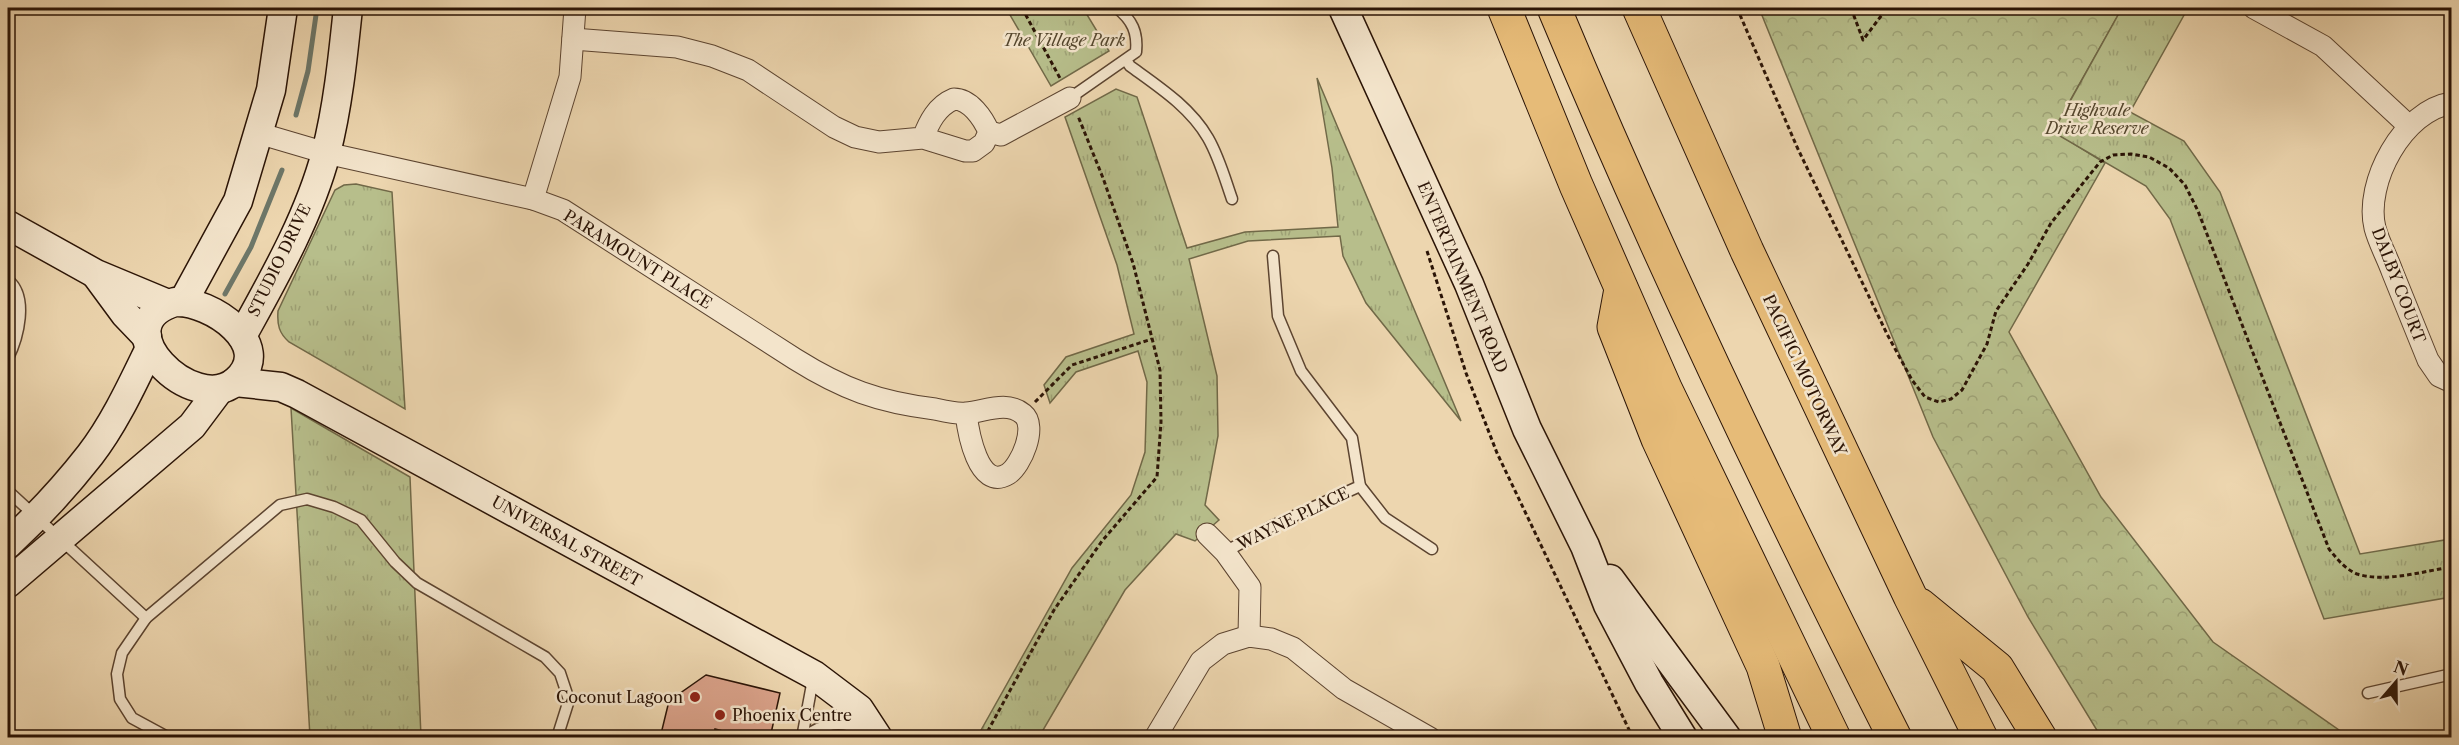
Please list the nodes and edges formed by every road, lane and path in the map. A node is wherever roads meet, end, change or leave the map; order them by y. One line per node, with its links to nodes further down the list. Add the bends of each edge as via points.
1 (283, 8): 20 (street, via 271,90)
2 (348, 8): 22 (street, STUDIO DRIVE)
3 (575, 8): 14 (street)
4 (1022, 8): 16 (path)
5 (1117, 8): 15 (lane, via 1129,18 1137,39 1136,52)
6 (1343, 8): 46 (street, ENTERTAINMENT ROAD, via 1470,284 1527,429)
7 (1504, 8): 30 (highway)
8 (1554, 8): 69 (highway, via 1657,246)
9 (1639, 8): 51 (highway, PACIFIC MOTORWAY, via 1747,251)
10 (1737, 8): 49 (path, via 1797,147 1887,334 1925,397 1939,402 1962,390 1987,344 1996,311 2051,223 2100,162 2113,155 2149,157 2169,168 2185,185 2198,211 2329,549 2356,573 2374,577)
11 (1851, 8): 12 (path, via 1863,40)
12 (1887, 8)
13 (2254, 8): 18 (street, via 2323,46)
14 (573, 39): 21 (street, via 677,47 712,56 748,70 855,137 879,142); 23 (street, via 570,77)
15 (1126, 60): 16 (lane); 24 (lane, via 1196,121 1208,138)
16 (1070, 98): 19 (street, via 1001,135); 33 (path, via 1133,263)
17 (2451, 103): 18 (street, DALBY COURT, via 2442,104)
18 (2409, 126): 36 (street, DALBY COURT, via 2398,138 2375,194 2375,227 2428,360 2439,376)
19 (989, 132): 21 (street, via 984,143 973,151); 21 (street, via 966,102 954,99 936,112)
20 (258, 133): 22 (street, PARAMOUNT PLACE); 31 (street, via 238,201 195,284)
21 (923, 138)
22 (326, 153): 23 (street, PARAMOUNT PLACE); 32 (street, STUDIO DRIVE, via 300,225)
23 (533, 199): 38 (street, PARAMOUNT PLACE, via 563,210 827,379 893,404)
24 (1233, 199)
25 (8, 225): 28 (street)
26 (1426, 250): 64 (path, via 1497,453)
27 (1273, 256): 40 (lane, WAYNE PLACE, via 1278,316 1301,371 1352,438)
28 (96, 274): 31 (street); 34 (street)
29 (8, 280): 35 (lane, via 19,299 17,333)
30 (1621, 288): 67 (highway, via 1614,327 1658,439 1763,666); 68 (highway, via 1670,399)
31 (175, 303): 32 (street, via 214,311); 34 (street, via 150,321)
32 (242, 336): 37 (street, via 247,364)
33 (1152, 339): 39 (path, via 1072,365); 61 (path, via 1160,370 1157,477 1102,541 1054,610)
34 (148, 343): 37 (street, via 161,365 184,382 208,390); 42 (street, via 127,396 91,454)
35 (8, 358)
36 (2451, 382)
37 (227, 386): 44 (street, via 192,426); 55 (street, UNIVERSAL STREET, via 281,387 297,394)
38 (966, 413): 39 (street, PARAMOUNT PLACE, via 998,407); 39 (street, via 975,455 982,468 1001,476 1015,467 1029,438 1029,421)
39 (1023, 414)
40 (1360, 486): 47 (lane, via 1385,518); 48 (lane, WAYNE PLACE)
41 (8, 491): 42 (lane)
42 (38, 517): 44 (lane); 45 (street)
43 (1207, 534): 48 (street, WAYNE PLACE)
44 (60, 538): 50 (street); 52 (lane)
45 (8, 544)
46 (1585, 546): 65 (street, ENTERTAINMENT ROAD, via 1608,605); 66 (street, ENTERTAINMENT ROAD)
47 (1432, 549)
48 (1225, 552): 53 (street, WAYNE PLACE, via 1250,587)
49 (2451, 567)
50 (8, 583)
51 (1910, 596): 70 (highway, PACIFIC MOTORWAY); 71 (highway, via 1997,668)
52 (146, 618): 58 (lane, via 122,653 117,674 120,699 132,718); 59 (lane, via 280,505 307,499 361,520 417,583 545,657 560,673 569,700)
53 (1249, 636): 62 (street, via 1222,644 1201,661); 63 (street, via 1293,648 1344,689)
54 (2451, 674): 56 (lane)
55 (814, 675): 57 (street, UNIVERSAL STREET, via 859,710); 60 (lane)
56 (2368, 693)
57 (877, 735): 60 (lane, via 857,726 828,724)
58 (169, 738)
59 (557, 738)
60 (803, 738)
61 (984, 738)
62 (1155, 738)
63 (1430, 738)
64 (1633, 738)
65 (1683, 738)
66 (1727, 738)
67 (1785, 738)
68 (1834, 738)
69 (1895, 738)
70 (1981, 738)
71 (2040, 738)

